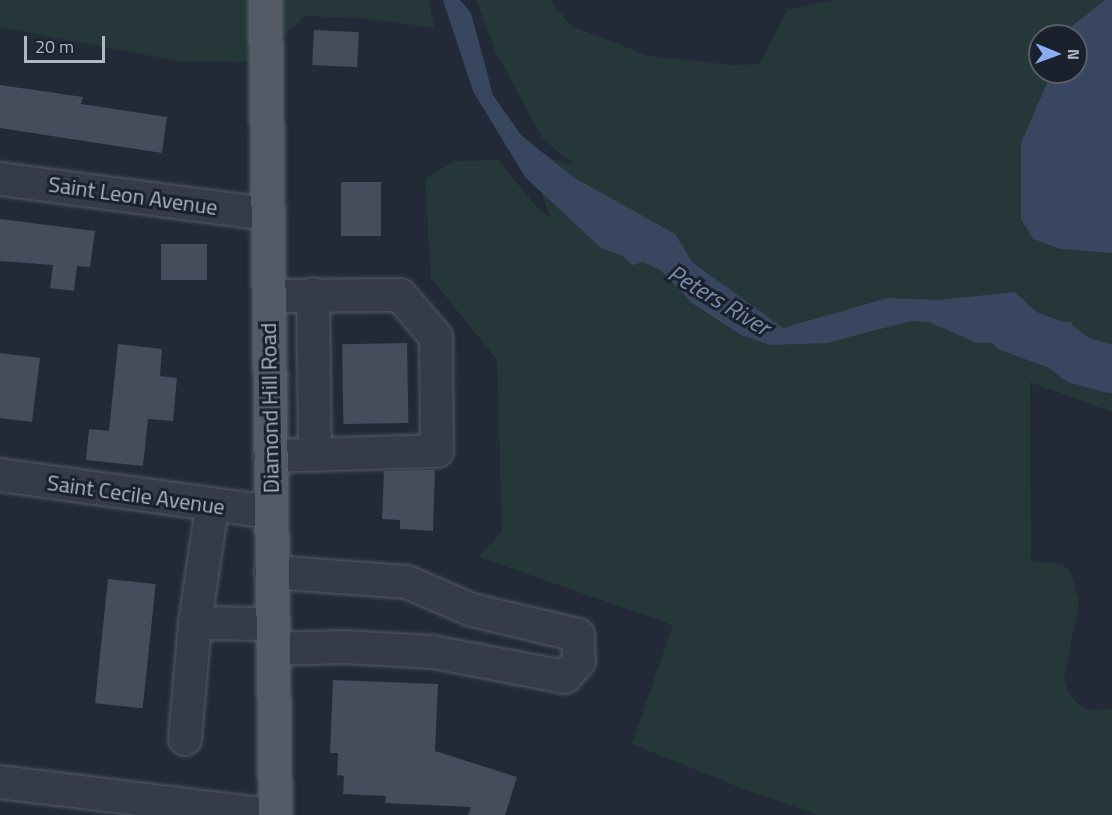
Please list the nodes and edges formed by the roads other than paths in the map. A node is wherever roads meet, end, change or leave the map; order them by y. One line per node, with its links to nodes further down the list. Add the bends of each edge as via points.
1 (265, 0): 3 (main road, Diamond Hill Road)
2 (0, 178): 3 (street, Saint Leon Avenue)
3 (267, 214): 5 (main road, Diamond Hill Road)
4 (313, 294): 5 (street); 6 (street); 6 (street, via 400,295 436,337 437,452)
5 (269, 296): 7 (main road, Diamond Hill Road)
6 (315, 455): 7 (street)
7 (270, 456): 10 (main road, Diamond Hill Road)
8 (0, 476): 9 (street, Saint Cecile Avenue)
9 (212, 507): 10 (street, Saint Cecile Avenue); 13 (street)
10 (271, 512): 11 (main road, Diamond Hill Road)
11 (271, 572): 12 (street, via 407,582); 14 (main road, Diamond Hill Road)
12 (466, 608): 15 (street); 15 (street, via 578,635 579,661 565,677)
13 (195, 623): 14 (street); 16 (street)
14 (273, 636): 15 (street, via 344,647); 19 (main road, Diamond Hill Road)
15 (453, 656)
16 (185, 739)
17 (0, 782): 18 (street)
18 (267, 815)
19 (275, 815)

